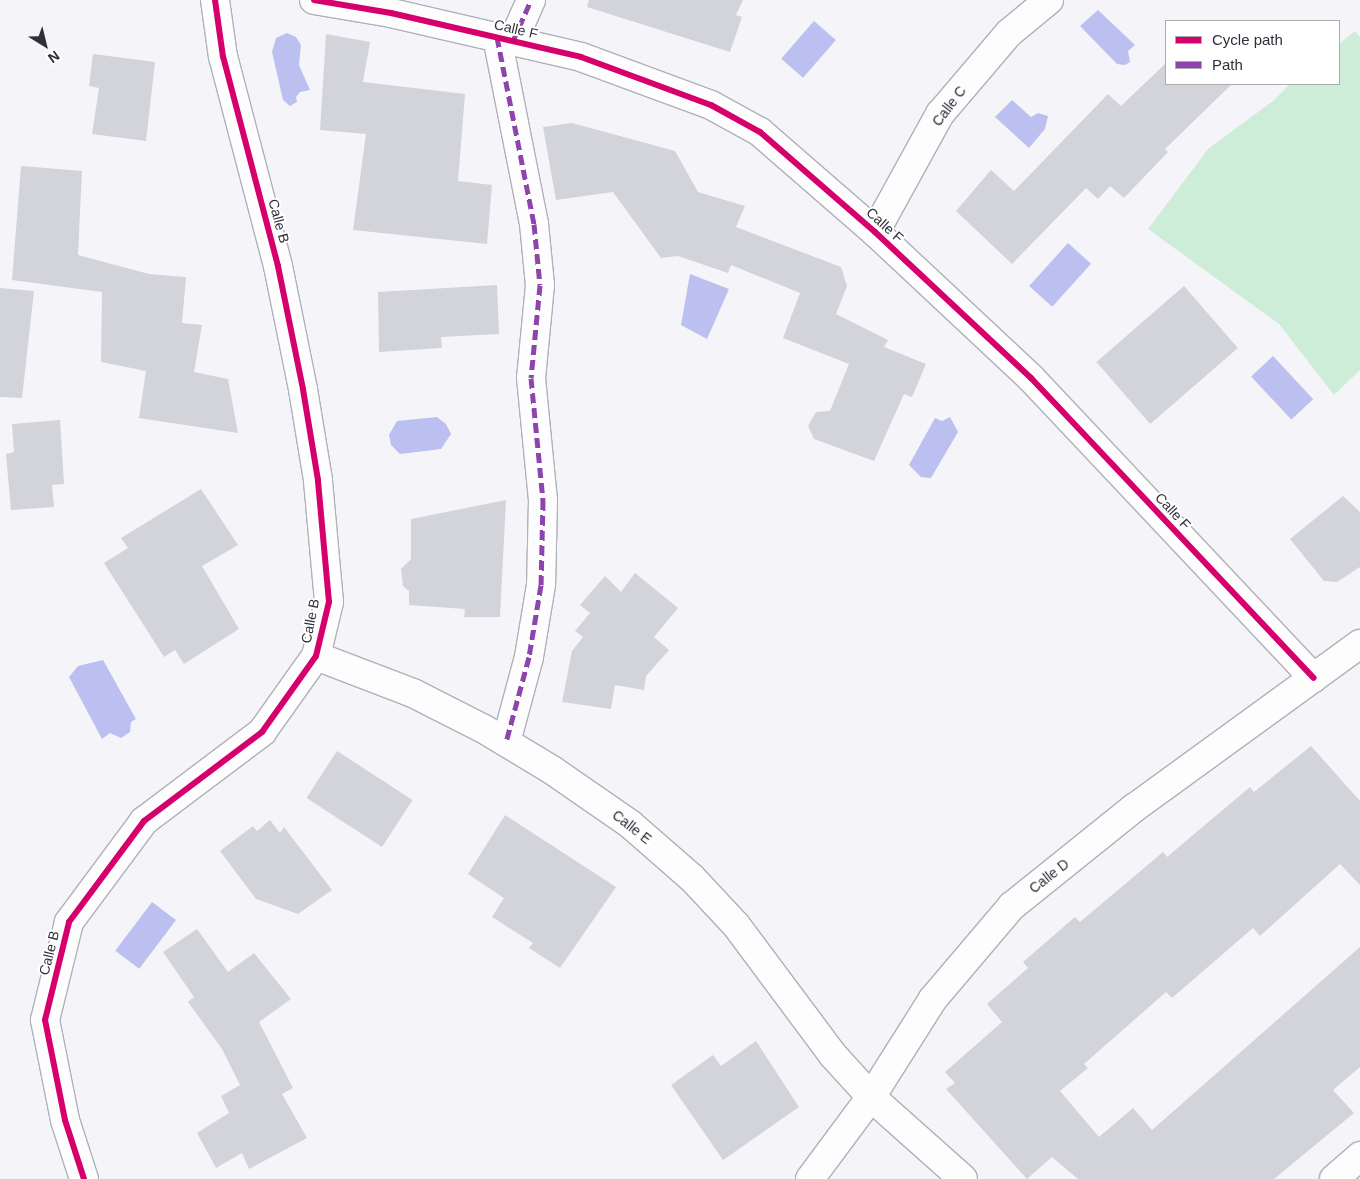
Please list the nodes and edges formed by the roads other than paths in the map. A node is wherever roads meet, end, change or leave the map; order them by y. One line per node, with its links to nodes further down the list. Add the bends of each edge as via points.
1 (215, 0): 8 (street, Calle B, via 223,57 278,266 316,471 329,602)
2 (314, 0): 5 (street, Calle F)
3 (531, 0): 5 (street)
4 (1049, 0): 6 (street, Calle C, via 1009,33 940,114)
5 (505, 39): 6 (street, Calle F, via 581,57 711,105 760,132); 10 (street, via 534,224 540,285 531,378 543,500 542,585)
6 (875, 232): 9 (street, Calle F, via 1031,378)
7 (1360, 644): 9 (street, Calle D)
8 (316, 656): 10 (street, Calle E, via 413,693); 13 (street, Calle B, via 262,732 144,821 69,922 45,1020 65,1120)
9 (1314, 678): 11 (street, Calle D, via 1134,808 1012,906 933,999)
10 (506, 742): 11 (street, Calle E, via 630,824 692,878 736,925 832,1054)
11 (871, 1097): 14 (street, Calle D); 15 (street, Calle E)
12 (1360, 1156): 16 (street)
13 (84, 1179)
14 (810, 1179)
15 (963, 1179)
16 (1334, 1179)

